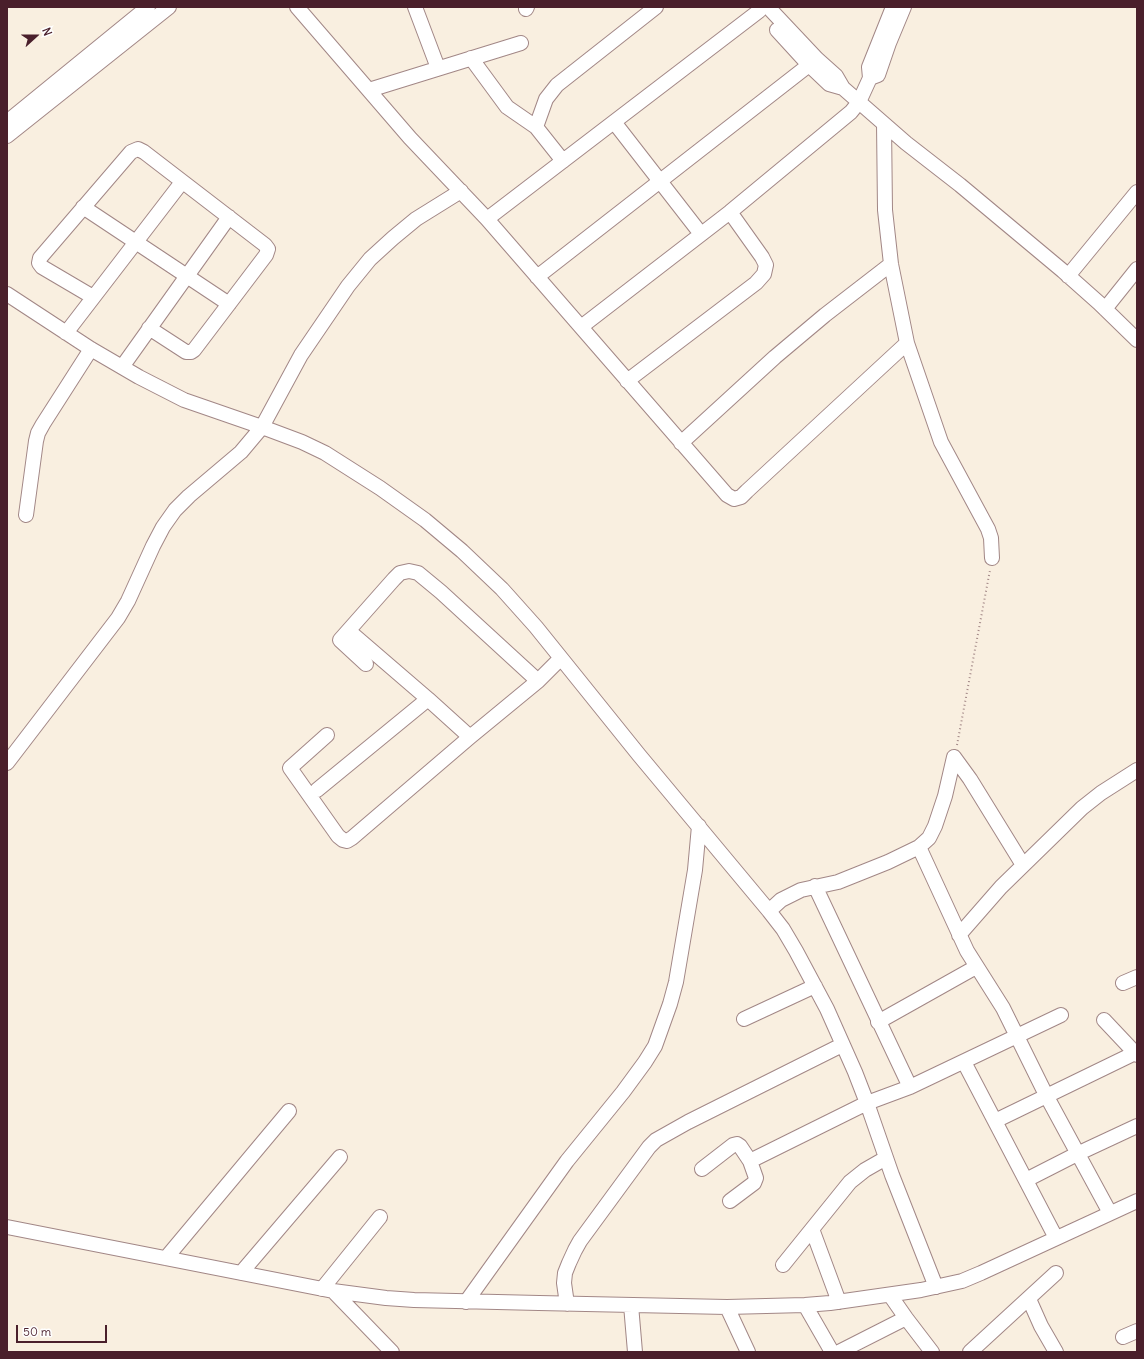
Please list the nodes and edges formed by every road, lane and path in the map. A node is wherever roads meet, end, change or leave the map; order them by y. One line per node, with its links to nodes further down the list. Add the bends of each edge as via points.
1 (148, 7): 17 (street)
2 (169, 7): 21 (street)
3 (297, 7): 15 (street)
4 (415, 7): 12 (street)
5 (656, 7): 20 (street, via 556,85 546,99)
6 (892, 7): 13 (street, via 869,67)
7 (904, 7): 13 (street, via 878,75)
8 (760, 8): 11 (street); 14 (street, via 836,76); 18 (street)
9 (522, 43): 10 (street)
10 (471, 58): 12 (street); 20 (street, via 507,107)
11 (809, 65): 14 (street, via 829,84); 23 (street)
12 (438, 68): 15 (street)
13 (870, 78): 16 (street)
14 (843, 88): 16 (street)
15 (368, 90): 25 (street)
16 (859, 102): 19 (street); 28 (street, via 851,112)
17 (7, 122)
18 (614, 122): 22 (street); 23 (street)
19 (884, 124): 33 (street, via 885,210); 35 (street)
20 (536, 127): 22 (street)
21 (7, 136)
22 (563, 161): 30 (street)
23 (660, 181): 31 (street); 37 (street)
24 (182, 182): 27 (street, via 138,149 131,152); 29 (street); 32 (street)
25 (461, 191): 30 (street); 50 (street, via 416,219 370,259 348,286 301,355)
26 (1137, 192): 35 (street)
27 (83, 207): 32 (street); 39 (street, via 40,258 39,263)
28 (730, 212): 31 (street); 49 (street, via 762,257 766,265 764,274 756,283)
29 (229, 217): 36 (street); 40 (street, via 268,249)
30 (487, 219): 37 (street)
31 (701, 234): 42 (street)
32 (136, 241): 36 (street); 39 (street)
33 (891, 264): 46 (street); 51 (street, via 797,337)
34 (1137, 269): 41 (street)
35 (1066, 274): 41 (street)
36 (187, 275): 40 (street); 43 (street)
37 (537, 277): 42 (street)
38 (7, 294): 44 (street)
39 (93, 297): 44 (street)
40 (229, 304): 43 (street, via 191,352 186,352)
41 (1105, 310): 45 (street)
42 (581, 327): 49 (street)
43 (149, 328): 48 (street)
44 (66, 333): 47 (street)
45 (1137, 340)
46 (907, 343): 51 (street, via 741,497 727,495); 53 (street, via 941,442 988,529)
47 (91, 349): 48 (street); 52 (street, via 38,433)
48 (122, 367): 50 (street, via 184,400)
49 (628, 381): 51 (street)
50 (262, 427): 55 (street, via 325,453 425,520 502,590); 62 (street, via 232,460 175,510 159,533 128,602 118,618)
51 (681, 443)
52 (26, 514)
53 (992, 558): 61 (path)
54 (349, 631): 56 (street, via 340,640); 57 (street, via 394,579 400,573 409,570 418,573 441,592); 58 (street)
55 (561, 658): 57 (street); 65 (street)
56 (366, 664)
57 (538, 681): 60 (street)
58 (428, 699): 60 (street); 64 (street)
59 (326, 736): 60 (street, via 290,768 338,836 347,841)
60 (470, 737)
61 (954, 757): 66 (street, via 935,826 929,838); 67 (street)
62 (7, 763)
63 (1137, 770): 67 (street, via 1082,808)
64 (317, 790)
65 (699, 826): 69 (street); 110 (street, via 695,870 676,982 655,1046 623,1092 567,1161)
66 (919, 847): 68 (street, via 838,882); 70 (street)
67 (1023, 865): 70 (street)
68 (815, 886): 69 (street, via 787,896); 78 (street)
69 (767, 909): 74 (street, via 783,929)
70 (959, 936): 71 (street)
71 (976, 967): 78 (street); 79 (street, via 993,991)
72 (1137, 977): 73 (street)
73 (1123, 983)
74 (815, 986): 76 (street); 80 (street)
75 (1061, 1015): 79 (street)
76 (744, 1019)
77 (1104, 1020): 81 (street)
78 (878, 1022): 83 (street)
79 (1018, 1037): 82 (street); 84 (street)
80 (842, 1045): 85 (street); 112 (street, via 656,1140 575,1250 565,1273)
81 (1136, 1054): 84 (street)
82 (964, 1062): 83 (street); 87 (street)
83 (910, 1087): 85 (street)
84 (1046, 1095): 87 (street); 89 (street)
85 (867, 1103): 91 (street); 92 (street)
86 (289, 1112): 102 (street)
87 (995, 1121): 94 (street)
88 (1137, 1126): 89 (street)
89 (1077, 1154): 94 (street); 97 (street)
90 (340, 1157): 104 (street)
91 (886, 1158): 100 (street, via 850,1182); 106 (street)
92 (750, 1161): 93 (street, via 737,1144); 95 (street, via 756,1175 755,1181)
93 (702, 1169)
94 (1026, 1180): 101 (street)
95 (730, 1201)
96 (1137, 1201): 97 (street)
97 (1110, 1213): 101 (street)
98 (380, 1217): 107 (street)
99 (7, 1227): 102 (street)
100 (812, 1229): 103 (street); 111 (street)
101 (1056, 1238): 106 (street, via 981,1273)
102 (166, 1258): 104 (street)
103 (783, 1265)
104 (241, 1273): 107 (street)
105 (1056, 1273): 109 (street)
106 (936, 1287): 108 (street)
107 (328, 1290): 110 (street, via 386,1298); 120 (street)
108 (890, 1295): 111 (street); 116 (street)
109 (1029, 1299): 119 (street); 126 (street)
110 (466, 1302): 112 (street)
111 (839, 1302): 114 (street)
112 (568, 1304): 113 (street)
113 (631, 1304): 115 (street); 121 (street)
114 (805, 1305): 115 (street); 123 (street)
115 (727, 1307): 122 (street)
116 (906, 1318): 124 (street); 125 (street)
117 (1137, 1331): 118 (street)
118 (1123, 1337)
119 (1052, 1351)
120 (392, 1352)
121 (635, 1352)
122 (748, 1352)
123 (832, 1352)
124 (839, 1352)
125 (932, 1352)
126 (970, 1352)

